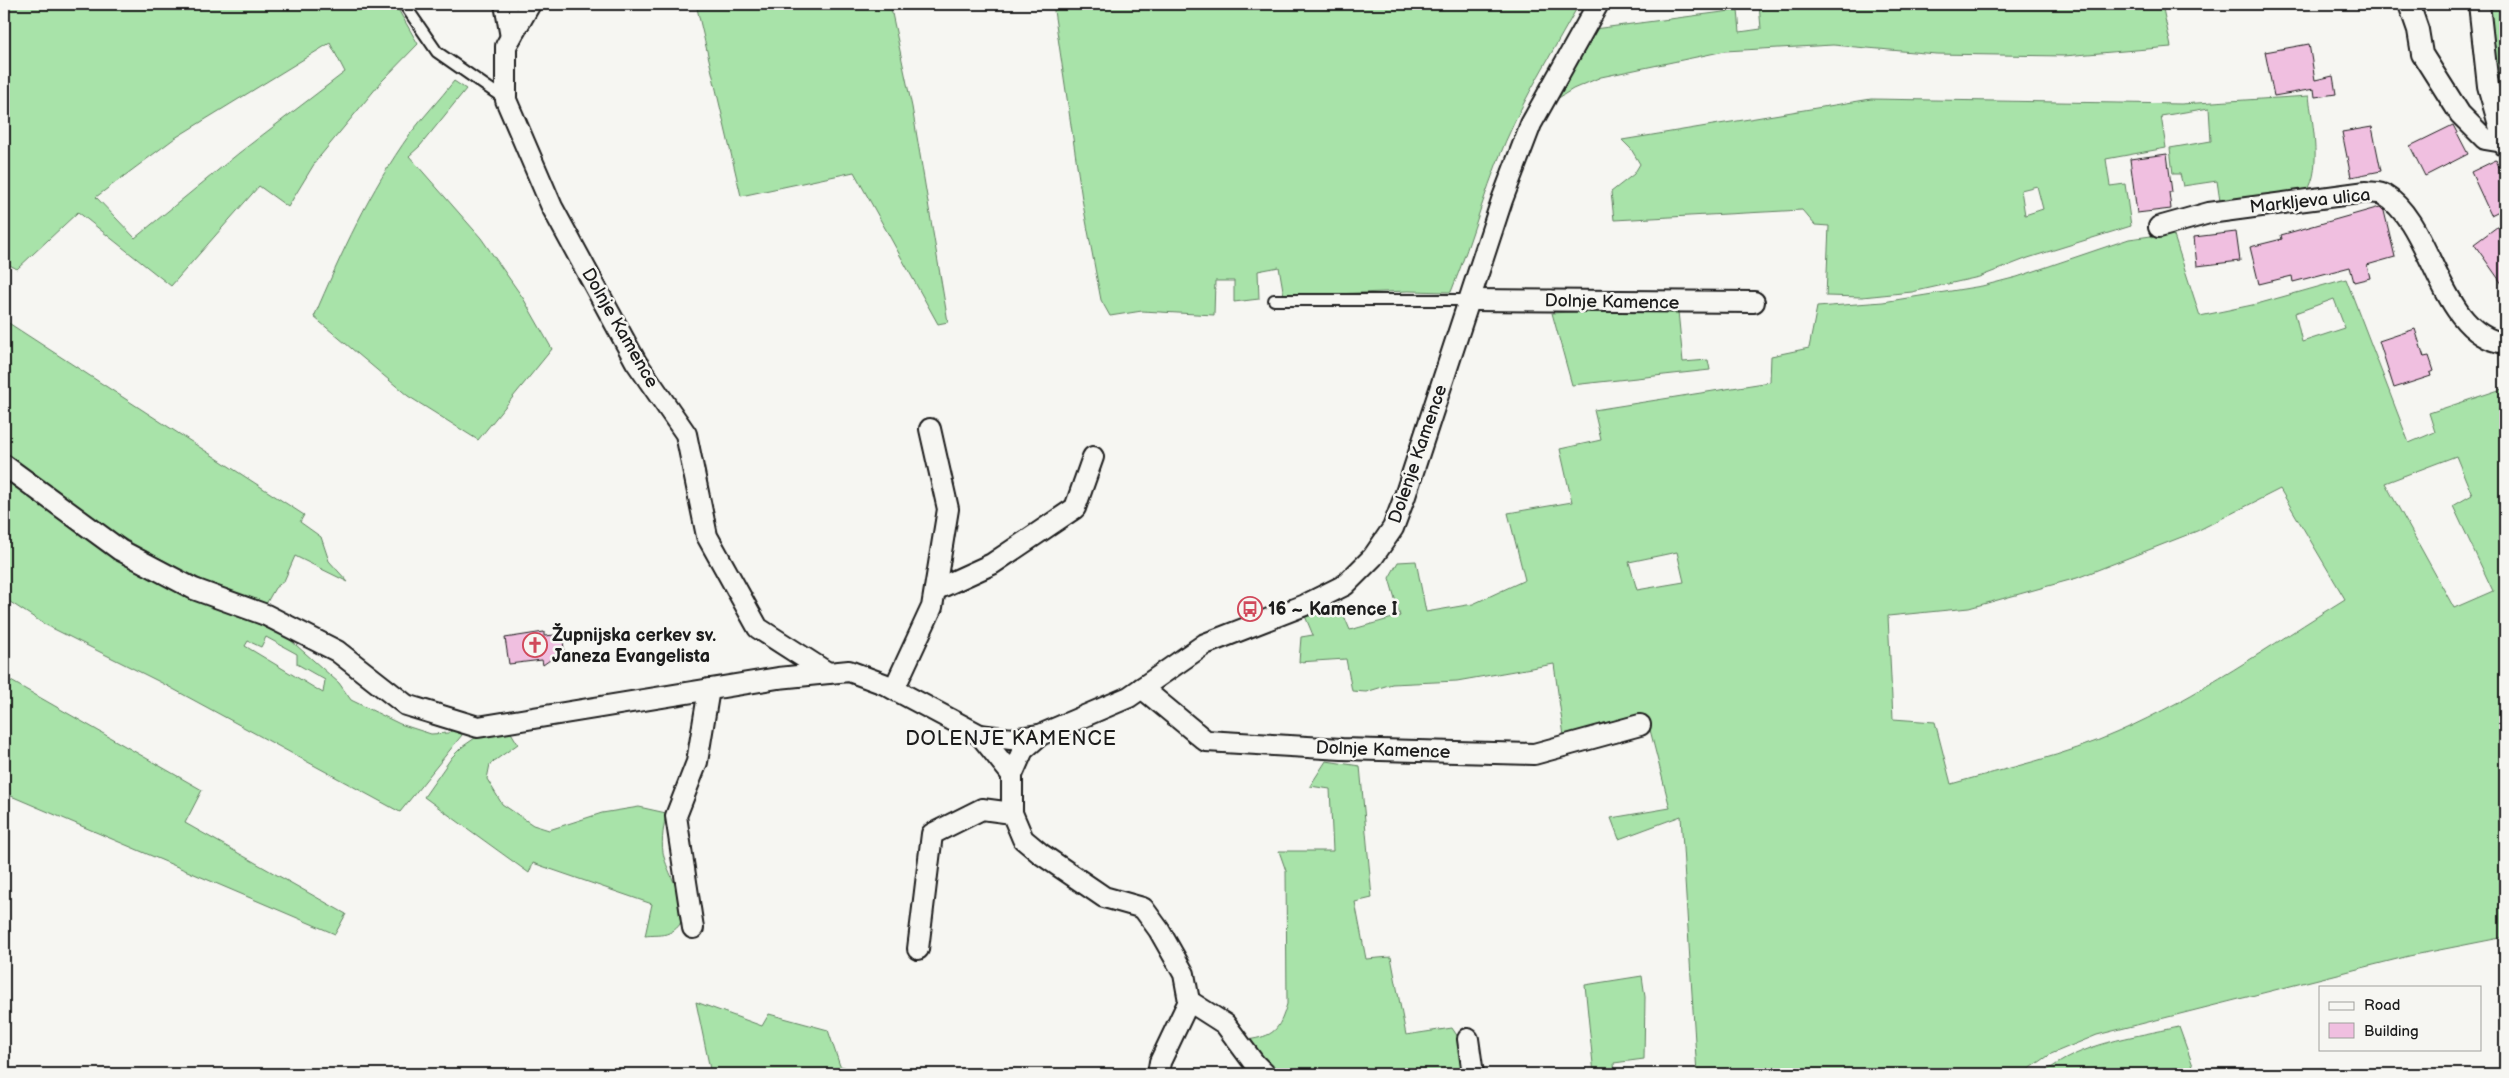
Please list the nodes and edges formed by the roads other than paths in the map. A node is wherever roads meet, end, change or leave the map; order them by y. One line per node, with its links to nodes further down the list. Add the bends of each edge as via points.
1 (404, 4): 8 (lane, via 437,52)
2 (505, 4): 7 (street)
3 (530, 4): 7 (street, Dolnje Kamence)
4 (1598, 4): 12 (street, Dolenje Kamence, via 1532,124 1502,200)
5 (2410, 4): 9 (street, via 2422,54 2460,114 2484,139)
6 (2479, 4): 9 (street, via 2488,86)
7 (511, 37): 8 (street, Dolnje Kamence, via 506,46)
8 (506, 100): 19 (street, Dolnje Kamence, via 552,207 636,362 686,434 707,536 758,628)
9 (2504, 144)
10 (2159, 227): 14 (street, Markljeva ulica, via 2209,213 2366,192 2383,194 2398,206 2413,229 2455,309 2478,332)
11 (1274, 300): 12 (lane)
12 (1470, 300): 13 (street, Dolnje Kamence); 20 (street, Dolenje Kamence, via 1393,528 1373,557 1345,585 1305,605 1205,644)
13 (1754, 302)
14 (2505, 344)
15 (930, 430): 18 (street, via 948,510)
16 (1093, 457): 18 (street, via 1075,508 992,564)
17 (4, 465): 22 (street, via 120,550 194,589 266,615 337,651 406,705 478,727)
18 (935, 590): 21 (street, via 932,607)
19 (828, 673): 21 (street, via 849,671); 22 (street)
20 (1142, 688): 23 (street, Dolnje Kamence, via 1206,741 1342,749 1534,754); 25 (street, Dolenje Kamence, via 1129,697)
21 (894, 689): 24 (street)
22 (709, 690): 28 (street, via 696,762 676,816)
23 (1640, 725)
24 (980, 735): 25 (street, via 1010,739); 26 (street)
25 (1040, 736): 26 (street, Dolenje Kamence, via 1023,750)
26 (1012, 775): 27 (street, Dolenje Kamence)
27 (1012, 813): 29 (street, via 982,809 932,834); 30 (street, Dolenje Kamence, via 1023,839 1041,854 1104,897 1142,908 1160,930 1184,974)
28 (693, 928)
29 (918, 949)
30 (1189, 1001): 32 (street, via 1160,1062); 33 (street, via 1225,1024)
31 (1468, 1039): 34 (street)
32 (1158, 1074)
33 (1266, 1074)
34 (1473, 1074)

